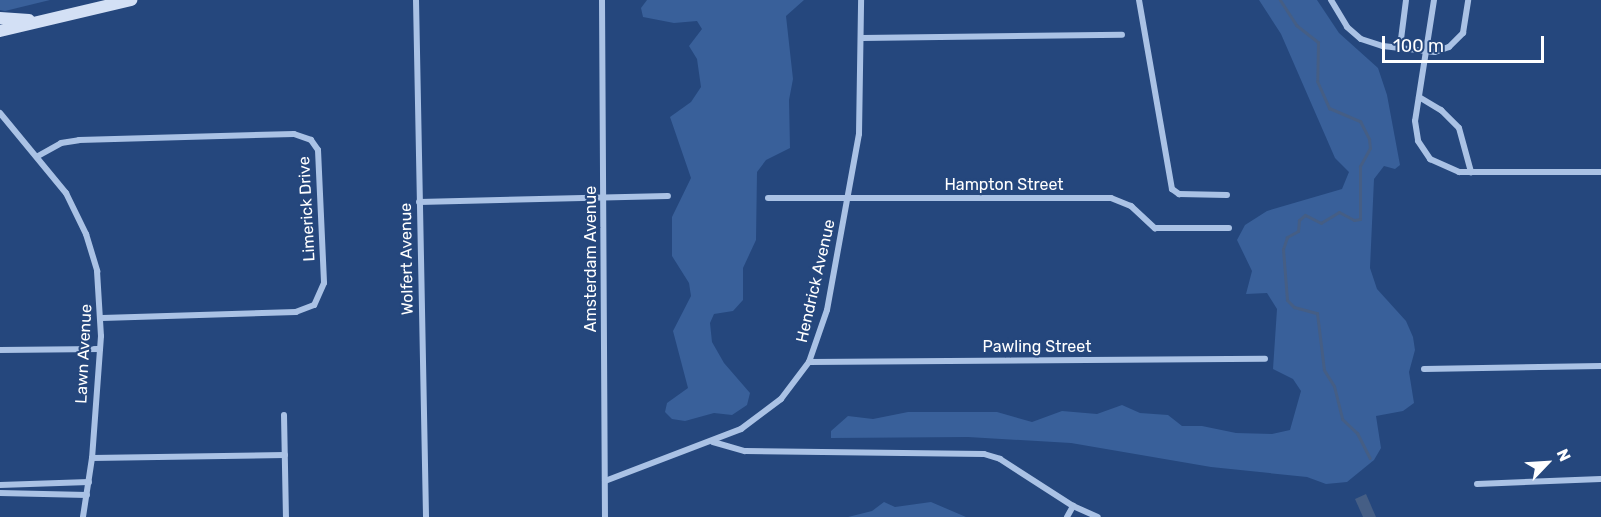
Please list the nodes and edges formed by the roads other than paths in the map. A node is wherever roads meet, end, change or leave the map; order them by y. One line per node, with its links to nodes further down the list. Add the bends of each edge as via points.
1 (131, 0): 11 (main road)
2 (416, 0): 27 (street, Wolfert Avenue)
3 (602, 0): 26 (street, Amsterdam Avenue)
4 (861, 0): 14 (street, Hendrick Avenue)
5 (1139, 0): 22 (street, via 1172,189 1179,194)
6 (1331, 0): 15 (street, via 1357,36)
7 (1406, 0): 15 (street)
8 (1434, 0): 16 (street)
9 (1468, 0): 16 (street, via 1467,20 1460,37 1442,51)
10 (0, 18): 11 (main road)
11 (42, 21): 12 (main road)
12 (0, 32)
13 (1122, 35): 14 (street)
14 (862, 38): 25 (street, Hendrick Avenue, via 861,122)
15 (1400, 47): 16 (street)
16 (1428, 51): 17 (street)
17 (1419, 97): 20 (street, via 1441,110 1459,128); 20 (street, via 1416,128 1425,153 1443,167)
18 (0, 113): 19 (street, Lawn Avenue)
19 (38, 156): 29 (street, Lawn Avenue, via 66,193 86,234 97,271); 29 (street, Limerick Drive, via 61,143 79,140 282,134 307,137 318,150 324,283 314,305 296,312)
20 (1471, 172): 21 (street)
21 (1601, 172)
22 (1227, 195)
23 (668, 196): 26 (street)
24 (768, 198): 25 (street, Hampton Street)
25 (848, 200): 28 (street, Hampton Street, via 1111,198 1131,206 1155,228); 33 (street, Hendrick Avenue, via 827,310)
26 (604, 201): 27 (street); 41 (street, Amsterdam Avenue)
27 (419, 202): 50 (street, Wolfert Avenue)
28 (1229, 228)
29 (102, 318): 30 (street, Lawn Avenue)
30 (100, 349): 31 (street); 39 (street, Lawn Avenue)
31 (0, 350)
32 (1264, 359): 33 (street, Pawling Street)
33 (809, 362): 37 (street, Hendrick Avenue, via 767,412)
34 (1601, 366): 35 (street)
35 (1424, 369)
36 (284, 415): 38 (street)
37 (713, 442): 41 (street, Hendrick Avenue); 47 (street, via 745,452 984,454 1008,464)
38 (285, 454): 39 (street); 49 (street)
39 (92, 458): 42 (street, Lawn Avenue)
40 (1601, 479): 43 (street)
41 (605, 481): 51 (street, Amsterdam Avenue)
42 (89, 482): 44 (street); 46 (street, Lawn Avenue)
43 (1477, 484)
44 (0, 485)
45 (0, 492): 46 (street)
46 (87, 495): 48 (street, Lawn Avenue)
47 (1073, 506): 52 (street); 53 (street)
48 (83, 517)
49 (286, 517)
50 (426, 517)
51 (605, 517)
52 (1067, 517)
53 (1098, 517)

